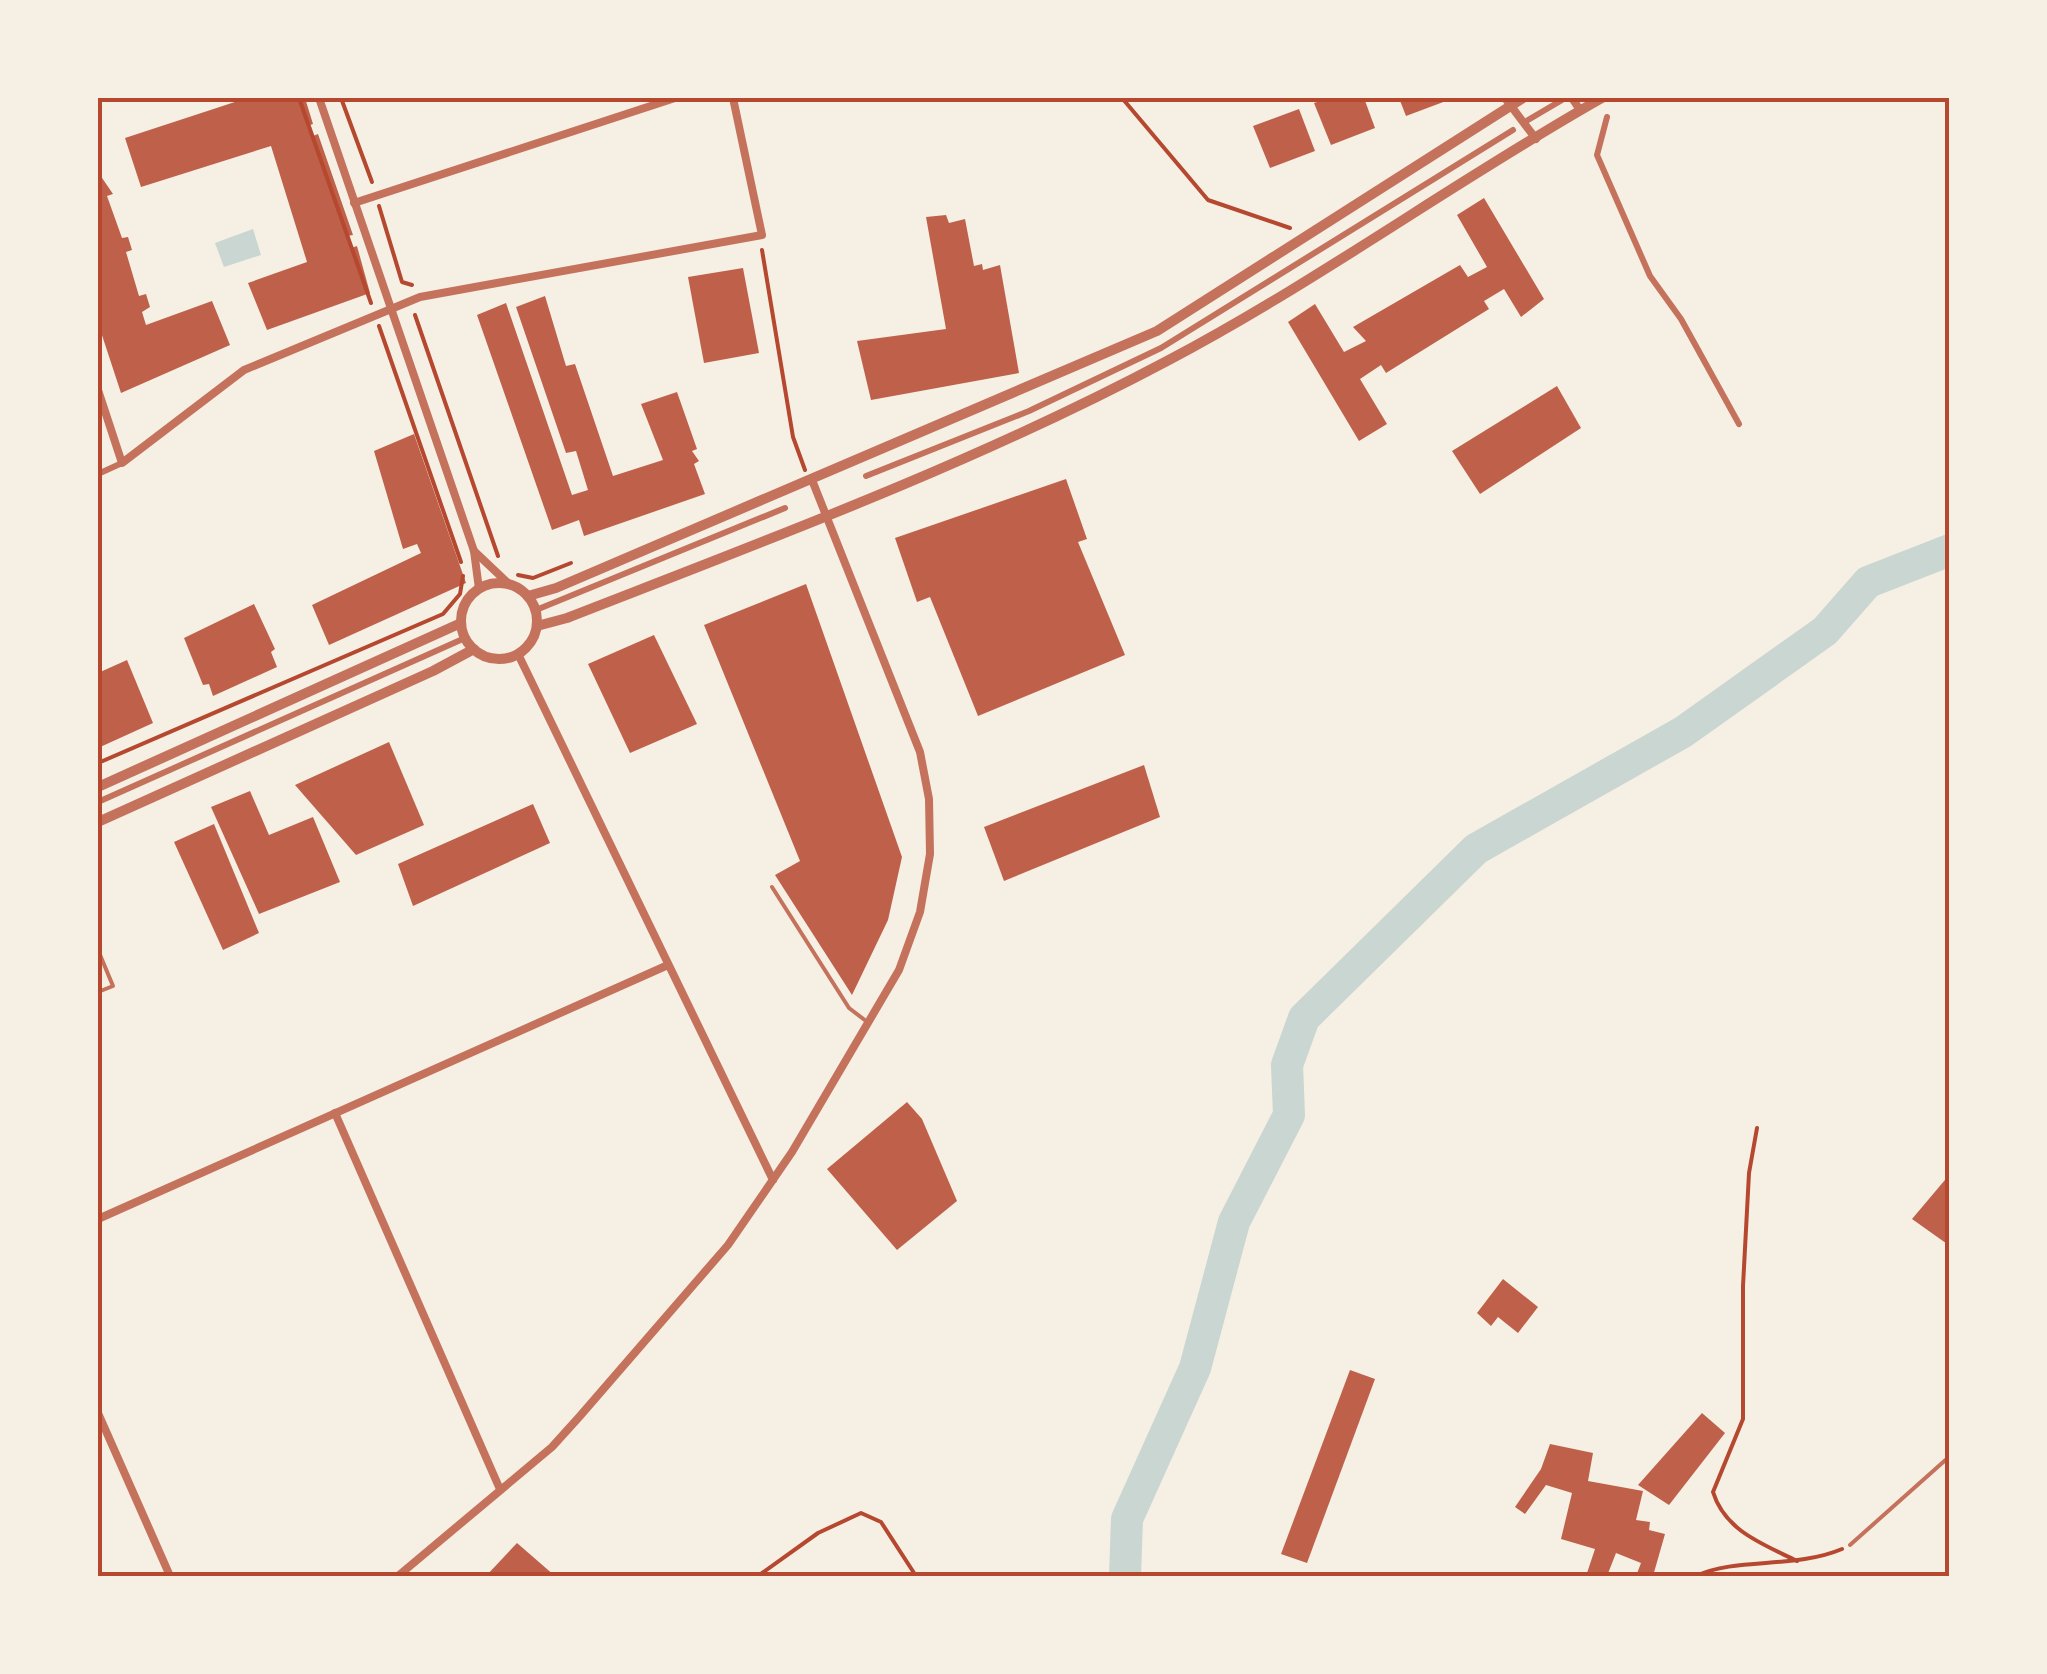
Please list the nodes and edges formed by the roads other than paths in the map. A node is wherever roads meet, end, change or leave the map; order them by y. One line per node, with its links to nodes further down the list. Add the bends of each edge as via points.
1 (319, 98): 13 (street)
2 (675, 98): 13 (street)
3 (734, 98): 14 (street, via 762,235 420,297)
4 (1524, 98): 7 (street)
5 (1602, 98): 8 (street)
6 (1567, 99): 8 (street); 10 (street)
7 (1508, 101): 12 (street); 20 (street, via 1156,331)
8 (1580, 110): 12 (street)
9 (1607, 117): 16 (street, via 1597,155 1650,276)
10 (1528, 120)
11 (1513, 130): 19 (street, via 1160,348 1029,411)
12 (1536, 139): 22 (street, via 1171,359 1041,425)
13 (354, 203): 14 (street)
14 (390, 308): 17 (street, via 244,370); 23 (street)
15 (98, 390): 17 (street)
16 (1739, 424)
17 (122, 463): 18 (street)
18 (98, 474)
19 (866, 476)
20 (812, 480): 22 (street); 26 (street)
21 (785, 508): 27 (street)
22 (828, 516): 29 (street); 40 (street, via 920,752 930,799 920,912 899,970)
23 (474, 551): 24 (street); 25 (street)
24 (512, 579): 25 (street); 26 (street)
25 (478, 589): 28 (street, via 466,601)
26 (528, 596): 27 (street)
27 (536, 610): 29 (street)
28 (462, 624): 30 (street); 33 (street)
29 (537, 626): 32 (street)
30 (465, 638): 31 (street); 34 (street)
31 (474, 649): 32 (street, via 498,659); 35 (street)
32 (518, 654): 38 (street)
33 (98, 787)
34 (98, 802)
35 (98, 822)
36 (772, 887): 40 (lane, via 848,1008)
37 (98, 950): 39 (lane, via 112,986)
38 (668, 965): 41 (street); 42 (street)
39 (98, 992)
40 (869, 1023): 42 (street)
41 (336, 1113): 43 (street); 46 (street)
42 (773, 1180): 46 (street, via 648,1343 552,1447)
43 (98, 1219)
44 (98, 1413): 48 (street)
45 (1950, 1456): 47 (lane)
46 (499, 1487): 49 (street)
47 (1850, 1545)
48 (170, 1576)
49 (398, 1576)

